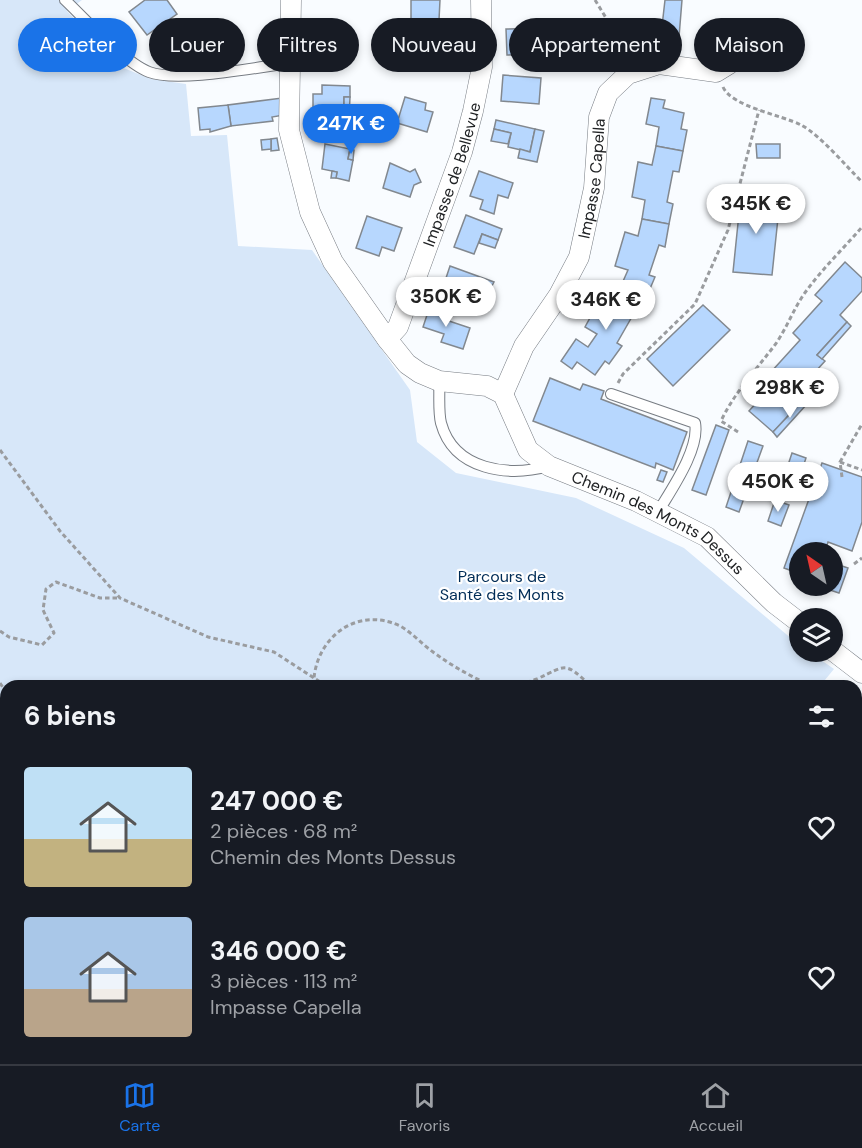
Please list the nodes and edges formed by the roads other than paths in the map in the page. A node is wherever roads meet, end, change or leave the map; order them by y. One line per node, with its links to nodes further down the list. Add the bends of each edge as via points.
1 (65, 0): 5 (lane, via 126,57 148,72 175,78)
2 (291, 0): 4 (street)
3 (481, 0): 8 (street, Impasse de Bellevue, via 482,67 462,152 398,327)
4 (291, 18)
5 (257, 65)
6 (694, 69): 10 (street, Impasse Capella, via 659,64 628,74 608,93 599,117 594,188 579,257 524,346)
7 (291, 72): 8 (street, via 289,130 310,212 333,262)
8 (387, 339): 9 (street, via 407,364)
9 (439, 381): 10 (street, via 487,386); 12 (lane, via 440,420 445,434 465,457 475,464 505,472)
10 (502, 394): 12 (street, Chemin des Monts Dessus, via 528,450)
11 (611, 394): 13 (lane, via 695,423 697,434 678,479)
12 (549, 466): 13 (street, Chemin des Monts Dessus)
13 (658, 512): 14 (street, Chemin des Monts Dessus, via 707,537)
14 (789, 615)
15 (843, 658): 16 (street)
16 (862, 673)

